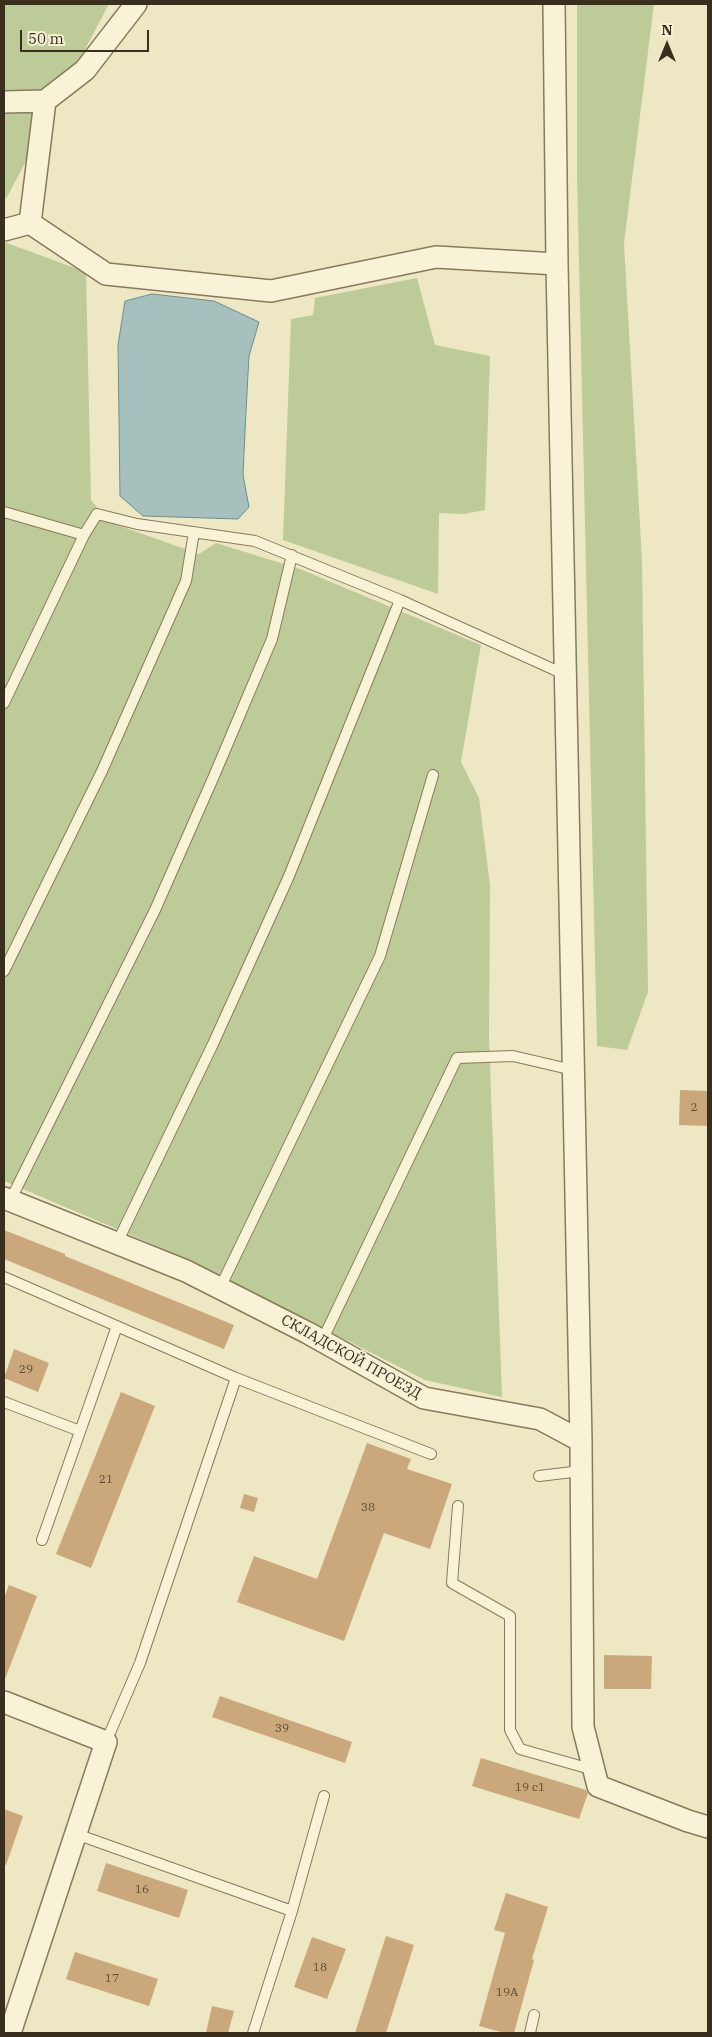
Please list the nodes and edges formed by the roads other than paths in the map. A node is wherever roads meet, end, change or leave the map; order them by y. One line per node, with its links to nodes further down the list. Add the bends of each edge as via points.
1 (136, 4): 3 (street, via 85,70)
2 (554, 4): 7 (street)
3 (45, 101): 4 (street); 5 (street)
4 (4, 102)
5 (30, 223): 6 (street); 7 (street, via 106,274 271,291 436,257)
6 (4, 230)
7 (557, 264): 13 (street)
8 (4, 512): 10 (lane)
9 (194, 532): 10 (lane, via 137,524 97,514); 11 (lane, via 255,541); 16 (lane, via 186,581 102,771)
10 (84, 535): 14 (lane)
11 (292, 555): 12 (lane); 18 (lane, via 272,639 155,910)
12 (400, 600): 13 (lane); 19 (lane, via 285,885)
13 (566, 675): 17 (street)
14 (4, 703)
15 (433, 775): 21 (lane, via 380,956)
16 (4, 971)
17 (574, 1070): 23 (lane, via 513,1056 457,1058); 27 (street)
18 (7, 1200): 19 (street, СКЛАДСКОЙ ПРОЕЗД)
19 (117, 1244): 21 (street, СКЛАДСКОЙ ПРОЕЗД)
20 (4, 1277): 22 (lane)
21 (220, 1288): 23 (street, СКЛАДСКОЙ ПРОЕЗД)
22 (117, 1326): 24 (lane); 26 (lane)
23 (322, 1341): 27 (street, СКЛАДСКОЙ ПРОЕЗД, via 424,1398 540,1418)
24 (236, 1378): 28 (lane); 34 (lane, via 140,1662)
25 (4, 1402): 26 (lane)
26 (80, 1430): 32 (lane)
27 (581, 1441): 29 (street)
28 (431, 1454)
29 (581, 1471): 30 (lane); 35 (street, via 583,1727)
30 (539, 1476)
31 (458, 1506): 35 (lane, via 452,1583 510,1616 510,1730 520,1749)
32 (42, 1540)
33 (4, 1702): 34 (street)
34 (106, 1742): 38 (street)
35 (594, 1770): 37 (street, via 598,1786)
36 (324, 1796): 39 (lane)
37 (708, 1827)
38 (76, 1834): 39 (lane); 41 (street)
39 (292, 1911): 42 (lane)
40 (534, 2016): 43 (lane)
41 (10, 2033)
42 (252, 2033)
43 (530, 2033)

